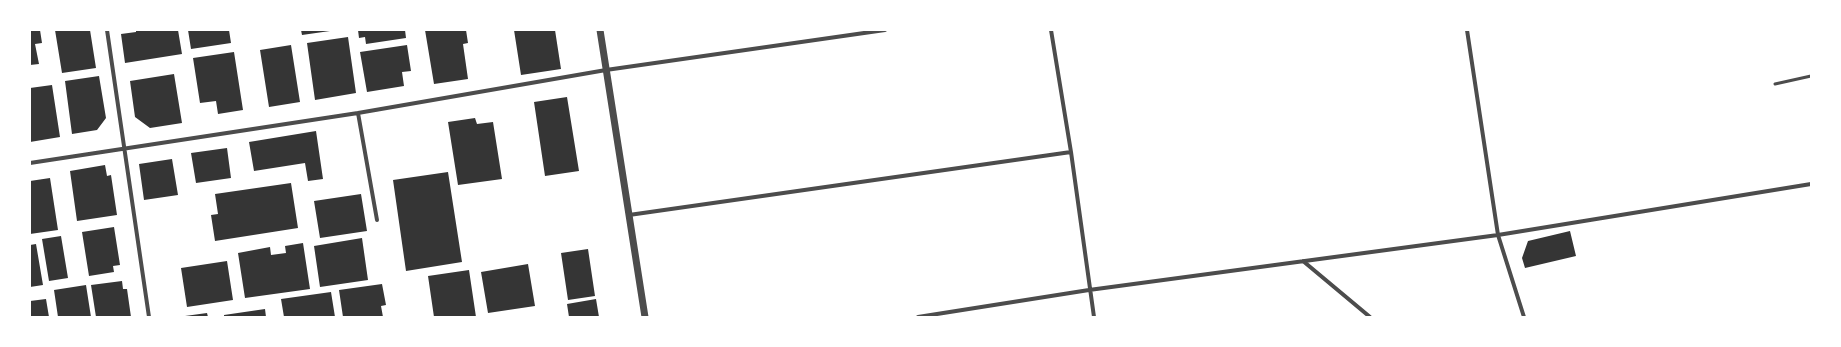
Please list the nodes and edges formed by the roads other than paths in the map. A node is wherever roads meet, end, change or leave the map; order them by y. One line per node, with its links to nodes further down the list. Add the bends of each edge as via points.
1 (107, 30): 10 (street)
2 (600, 30): 6 (street)
3 (885, 30): 6 (street)
4 (1052, 30): 11 (street)
5 (1467, 30): 16 (street)
6 (606, 70): 9 (street); 14 (street)
7 (1811, 76): 8 (lane)
8 (1775, 84)
9 (358, 113): 10 (street); 15 (street)
10 (124, 150): 12 (street); 19 (street)
11 (1071, 152): 14 (street); 18 (street)
12 (30, 164)
13 (1811, 184): 16 (street)
14 (629, 215): 20 (street)
15 (377, 220)
16 (1498, 235): 17 (street); 24 (street)
17 (1303, 261): 18 (street); 23 (street)
18 (1089, 290): 21 (street); 22 (street)
19 (149, 317)
20 (645, 317)
21 (918, 317)
22 (1094, 317)
23 (1370, 317)
24 (1524, 317)

